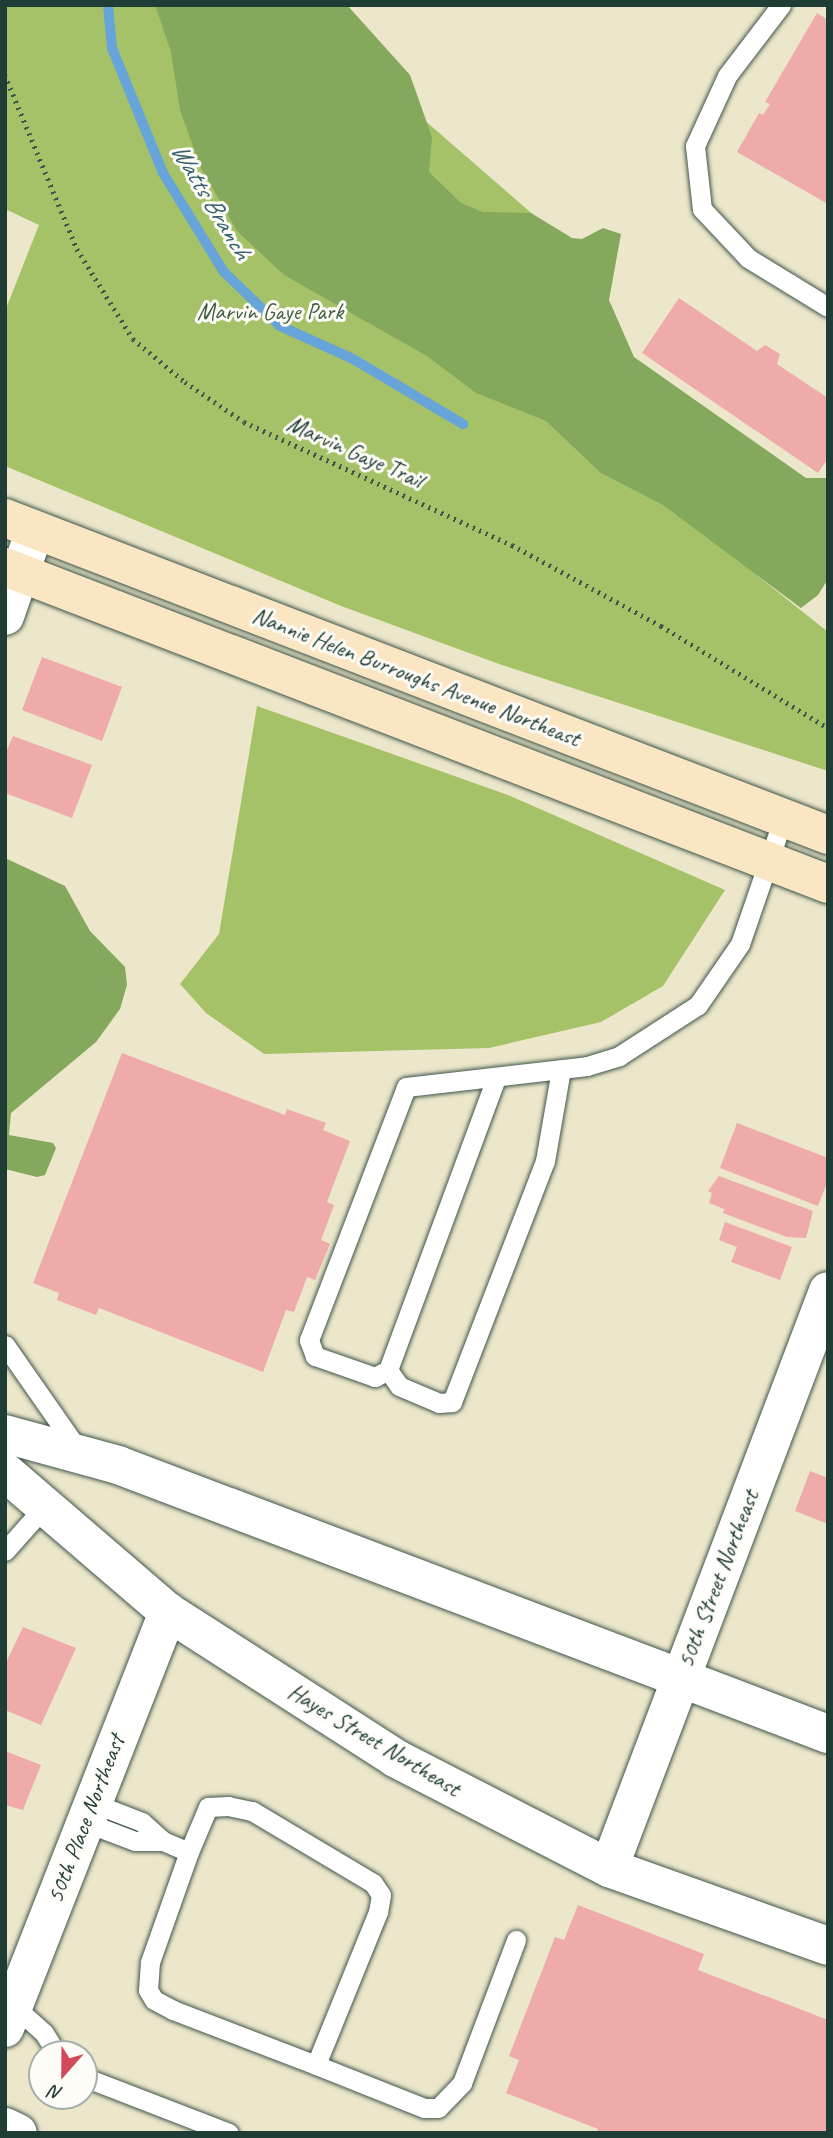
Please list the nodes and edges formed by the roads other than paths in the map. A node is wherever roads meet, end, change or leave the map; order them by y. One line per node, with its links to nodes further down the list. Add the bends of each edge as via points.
1 (780, 5): 2 (lane, via 727,76 695,146 702,209 748,258)
2 (828, 307)
3 (20, 524): 4 (street); 6 (main road, Nannie Helen Burroughs Avenue Northeast)
4 (12, 570): 5 (street); 8 (main road, Nannie Helen Burroughs Avenue Northeast)
5 (5, 616)
6 (783, 819): 7 (main road, Nannie Helen Burroughs Avenue Northeast); 8 (lane)
7 (828, 835)
8 (769, 862): 9 (main road, Nannie Helen Burroughs Avenue Northeast); 10 (lane, via 740,944 698,1005 620,1056)
9 (828, 884)
10 (561, 1069): 11 (lane); 14 (lane, via 545,1161 452,1402 439,1403 399,1386)
11 (496, 1078): 14 (lane); 14 (lane, via 406,1087 309,1340 315,1356 375,1377)
12 (828, 1291): 21 (street, 50th Street Northeast)
13 (5, 1345): 16 (lane)
14 (388, 1370)
15 (5, 1434): 16 (street)
16 (81, 1455): 21 (street)
17 (5, 1472): 18 (street, Hayes Street Northeast)
18 (45, 1506): 19 (lane); 20 (street, Hayes Street Northeast)
19 (5, 1551)
20 (168, 1612): 23 (street, 50th Place Northeast); 25 (street, Hayes Street Northeast, via 395,1758)
21 (681, 1677): 22 (street); 25 (street, 50th Street Northeast)
22 (828, 1734)
23 (89, 1812): 24 (lane, via 142,1822 163,1841); 28 (street, 50th Place Northeast)
24 (189, 1852): 30 (lane, via 150,1962 148,1990 173,2010); 30 (lane, via 208,1807 252,1811 373,1883 381,1895)
25 (609, 1868): 27 (street, Hayes Street Northeast)
26 (516, 1940): 30 (lane, via 462,2083 438,2108 425,2108)
27 (828, 1946)
28 (9, 2017): 29 (lane)
29 (48, 2040)
30 (316, 2064)
31 (98, 2082): 34 (lane)
32 (5, 2127): 33 (street)
33 (18, 2133)
34 (229, 2133)

